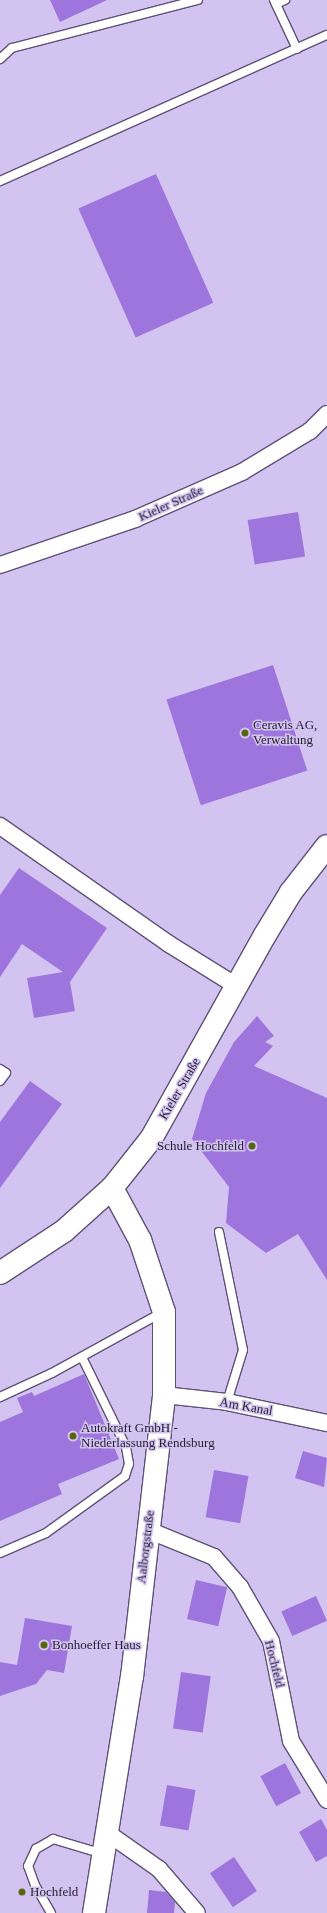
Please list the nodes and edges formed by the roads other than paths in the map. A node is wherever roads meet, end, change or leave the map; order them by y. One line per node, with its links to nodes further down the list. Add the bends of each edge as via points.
1 (198, 0): 6 (lane, via 12,48)
2 (285, 0): 3 (lane)
3 (275, 2): 5 (lane)
4 (327, 35): 5 (lane)
5 (297, 49): 7 (lane)
6 (0, 59)
7 (0, 181)
8 (327, 414): 9 (street, Kieler Straße, via 310,431 242,472 135,519)
9 (0, 565)
10 (0, 826): 12 (street, via 169,944)
11 (327, 846): 12 (street, Kieler Straße, via 291,892)
12 (238, 987): 15 (street, Kieler Straße, via 151,1139)
13 (0, 1069): 14 (lane, via 6,1073)
14 (0, 1081)
15 (112, 1188): 17 (street, Kieler Straße, via 64,1231); 18 (street, Aalborgstraße, via 140,1240)
16 (219, 1232): 22 (lane, via 242,1350)
17 (0, 1273)
18 (164, 1312): 19 (lane); 20 (street, Aalborgstraße)
19 (82, 1357): 21 (lane); 25 (lane, via 126,1447 129,1464 125,1476 46,1532)
20 (164, 1394): 22 (street, Am Kanal); 24 (street, Aalborgstraße)
21 (0, 1397)
22 (227, 1402): 23 (street, Am Kanal)
23 (327, 1422)
24 (148, 1530): 26 (street, Hochfeld, via 214,1557 240,1587 271,1641 291,1741); 27 (street, Aalborgstraße, via 132,1677)
25 (0, 1553)
26 (327, 1800)
27 (109, 1834): 28 (street, Aalborgstraße); 31 (street, via 159,1869)
28 (106, 1855): 29 (lane, via 53,1839 36,1849 28,1866 34,1885); 30 (street, Aalborgstraße)
29 (51, 1913)
30 (94, 1913)
31 (197, 1913)

